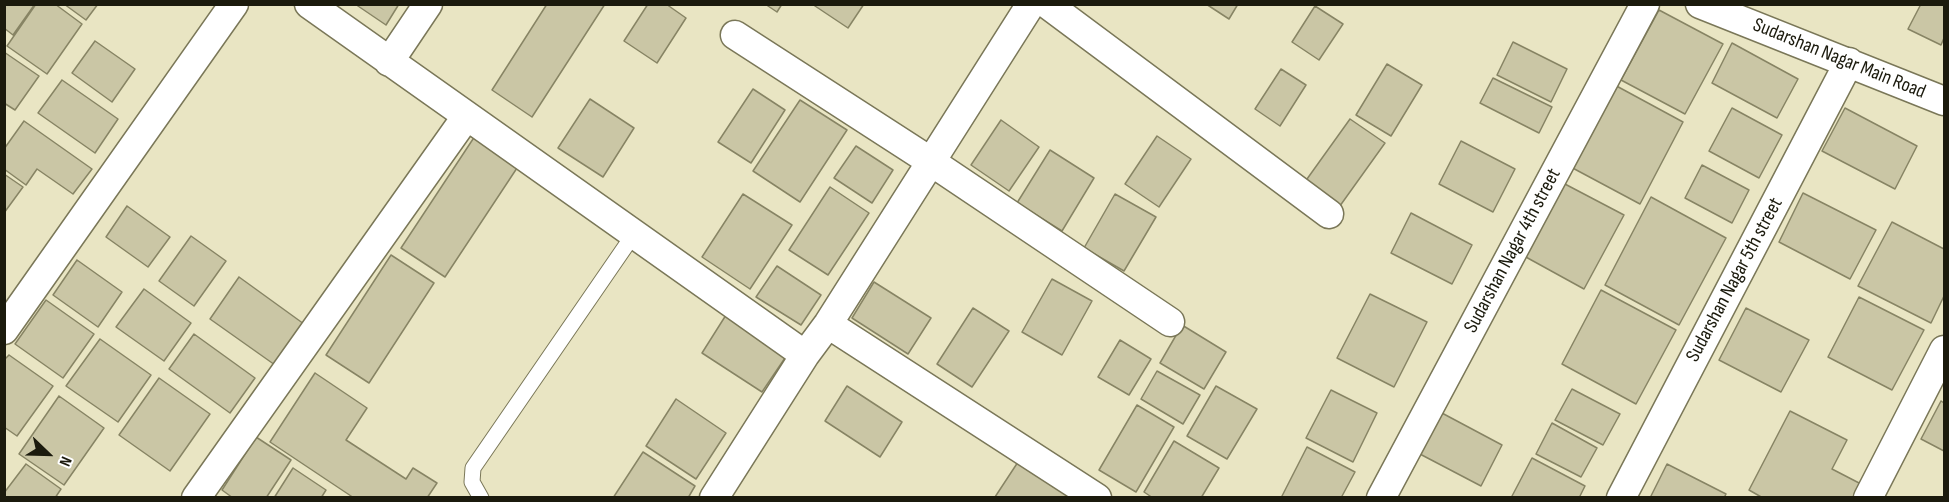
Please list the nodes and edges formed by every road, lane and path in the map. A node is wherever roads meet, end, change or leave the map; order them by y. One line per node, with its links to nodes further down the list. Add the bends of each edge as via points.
1 (234, 4): 19 (street)
2 (309, 4): 10 (street)
3 (428, 4): 10 (street)
4 (1031, 4): 14 (street)
5 (1047, 4): 15 (street)
6 (1645, 4): 26 (street, Sudarshan Nagar 4th street)
7 (1700, 4): 8 (street, Sudarshan Nagar Main Road)
8 (1760, 15): 11 (street, Sudarshan Nagar Main Road)
9 (735, 35): 14 (street)
10 (389, 62): 13 (street)
11 (1849, 62): 12 (street, Sudarshan Nagar Main Road); 27 (street, Sudarshan Nagar 5th street)
12 (1944, 101)
13 (466, 117): 16 (street); 22 (street)
14 (930, 161): 17 (street); 18 (street)
15 (1329, 214)
16 (634, 234): 21 (street); 23 (lane, via 473,468 472,482)
17 (1170, 322)
18 (828, 324): 21 (street); 25 (street)
19 (4, 330)
20 (1944, 350): 28 (street)
21 (805, 355): 24 (street)
22 (196, 498)
23 (481, 498)
24 (714, 498)
25 (1097, 498)
26 (1381, 498)
27 (1621, 498)
28 (1868, 498)

